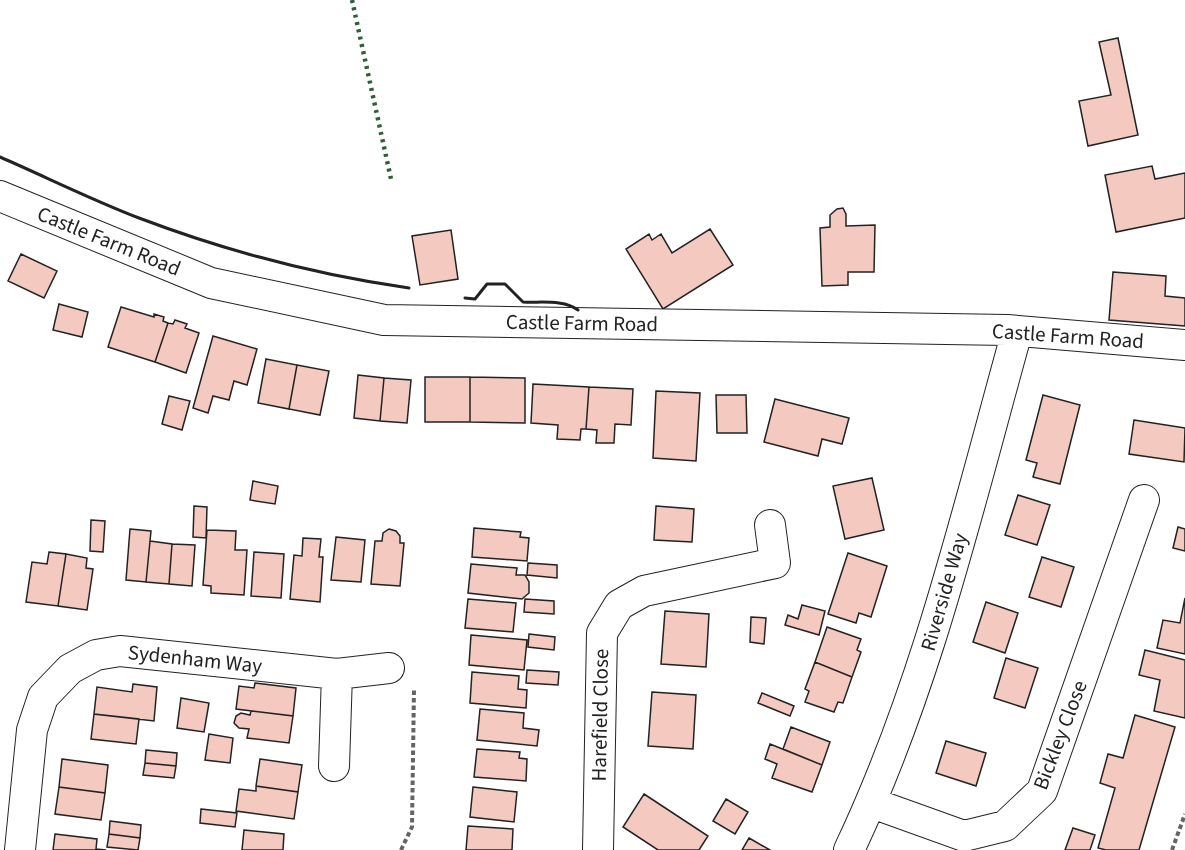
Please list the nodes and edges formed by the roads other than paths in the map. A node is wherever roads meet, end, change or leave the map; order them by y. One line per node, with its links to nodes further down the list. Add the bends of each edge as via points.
1 (0, 196): 2 (street, Castle Farm Road, via 211,283 384,320)
2 (1007, 330): 3 (street, Castle Farm Road); 9 (street, Riverside Way, via 1015,339 933,636)
3 (1185, 345)
4 (1144, 500): 9 (street, Bickley Close, via 1042,791 1005,826 964,836)
5 (770, 525): 11 (street, Harefield Close, via 775,563 644,591 620,605 602,633)
6 (389, 668): 7 (street, Sydenham Way)
7 (337, 674): 8 (street); 10 (street, Sydenham Way, via 120,651 96,655 70,669 43,697 32,730)
8 (334, 766)
9 (872, 803): 12 (street, Riverside Way)
10 (20, 850)
11 (598, 850)
12 (849, 850)

